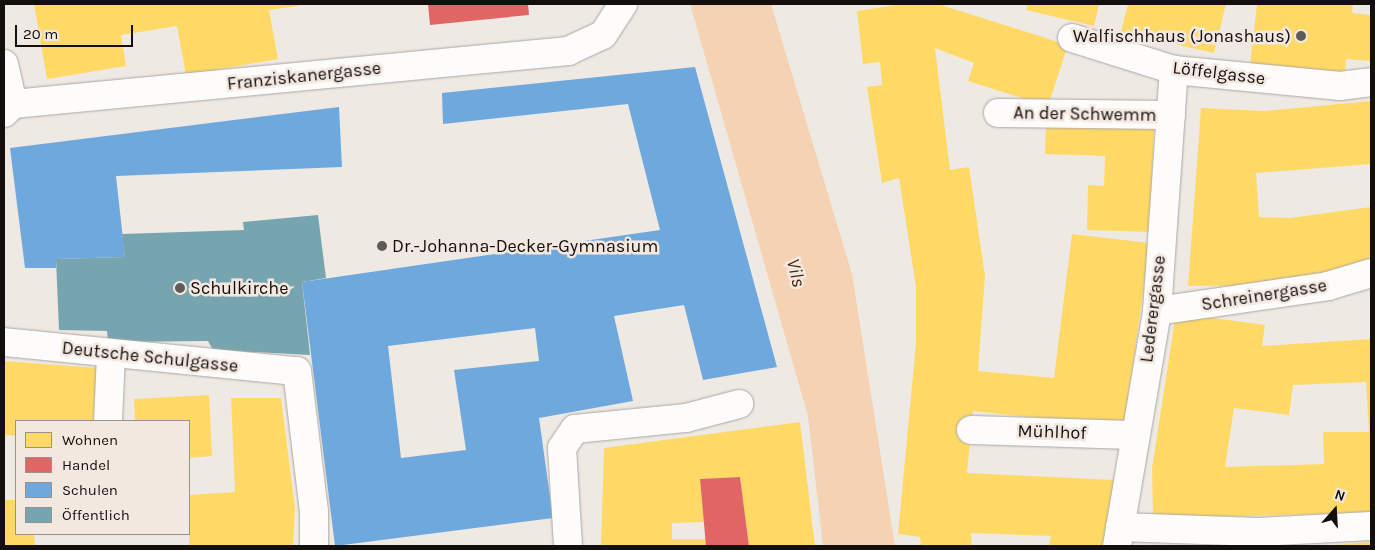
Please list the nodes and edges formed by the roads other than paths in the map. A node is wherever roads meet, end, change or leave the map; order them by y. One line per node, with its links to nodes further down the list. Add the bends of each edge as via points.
1 (622, 4): 6 (street, Franziskanergasse, via 604,35 568,51)
2 (1072, 38): 4 (street, Löffelgasse)
3 (4, 64): 6 (street)
4 (1174, 70): 5 (street, Löffelgasse, via 1340,86); 8 (street, Lederergasse)
5 (1371, 82)
6 (9, 109)
7 (998, 113): 8 (street, An der Schwemm)
8 (1172, 115): 10 (street, Lederergasse)
9 (1371, 273): 10 (street, Schreinergasse, via 1328,286)
10 (1156, 311): 16 (street, Lederergasse)
11 (4, 342): 12 (street, Deutsche Schulgasse)
12 (111, 354): 14 (street); 19 (street, Deutsche Schulgasse, via 297,371 314,512)
13 (739, 404): 20 (street, via 686,418 574,429 562,448)
14 (108, 420)
15 (971, 430): 16 (street, Mühlhof)
16 (1134, 435): 18 (street, Lederergasse)
17 (1371, 526): 18 (street)
18 (1118, 536)
19 (314, 546)
20 (568, 546)

